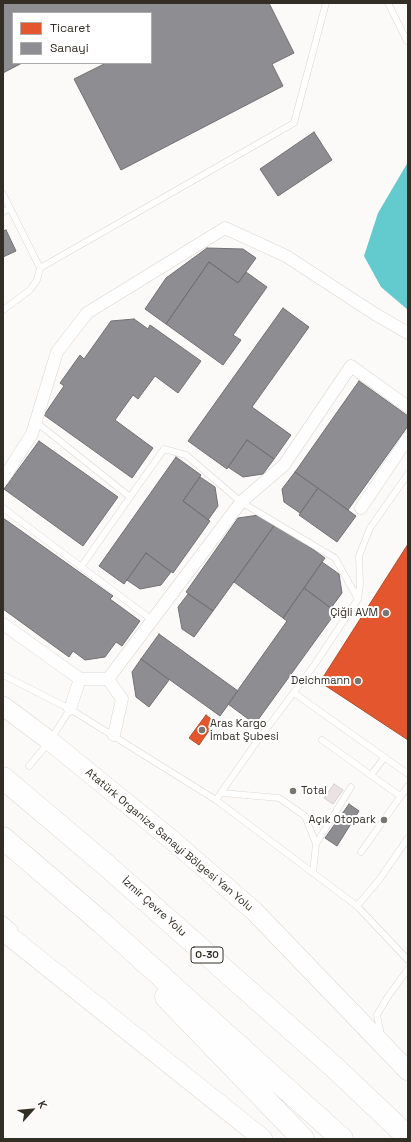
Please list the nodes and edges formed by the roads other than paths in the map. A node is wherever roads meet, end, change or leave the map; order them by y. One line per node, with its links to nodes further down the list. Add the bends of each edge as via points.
1 (326, 3): 7 (lane, via 294,123)
2 (388, 3): 3 (lane)
3 (407, 41)
4 (3, 194): 5 (lane)
5 (10, 208): 6 (lane); 7 (lane)
6 (3, 212)
7 (40, 268): 8 (lane, via 37,280 30,290)
8 (4, 308)
9 (408, 333): 11 (street, via 286,256 225,228 87,313 57,352)
10 (408, 407): 16 (street, via 351,366 284,465)
11 (36, 422): 14 (street, via 32,434); 15 (lane)
12 (408, 438): 18 (street)
13 (408, 474): 20 (lane, via 370,528 359,556)
14 (3, 478)
15 (130, 497): 16 (lane, via 164,449 186,454); 19 (lane)
16 (241, 502): 20 (lane, via 336,558); 21 (street)
17 (3, 508): 19 (lane)
18 (361, 508)
19 (81, 567): 21 (lane)
20 (358, 599): 26 (lane)
21 (152, 620): 25 (street)
22 (3, 624): 24 (street)
23 (3, 675): 28 (lane)
24 (80, 679): 25 (street); 28 (street)
25 (108, 679): 29 (street, via 122,699)
26 (294, 693): 32 (lane); 39 (lane, via 253,746)
27 (3, 706): 31 (main road, Atatürk Organize Sanayi Bölgesi Yan Yolu)
28 (70, 710): 29 (lane); 31 (lane)
29 (114, 735): 41 (lane)
30 (322, 740): 35 (lane)
31 (50, 741): 33 (lane); 55 (main road, Atatürk Organize Sanayi Bölgesi Yan Yolu, via 172,840 254,911)
32 (385, 757): 34 (lane); 35 (lane)
33 (29, 766)
34 (408, 774)
35 (371, 775): 40 (lane)
36 (3, 778): 57 (highway, İzmir Çevre Yolu / O-30, via 106,865 334,1067)
37 (408, 786): 40 (lane)
38 (351, 787): 44 (lane)
39 (222, 793): 41 (lane); 44 (lane, via 279,798 305,816)
40 (400, 796): 45 (lane)
41 (216, 800): 46 (lane)
42 (3, 838): 49 (highway)
43 (408, 838): 47 (lane, via 380,880)
44 (316, 844): 46 (lane)
45 (361, 852)
46 (313, 873): 47 (lane)
47 (357, 906): 51 (lane)
48 (3, 919): 50 (lane)
49 (102, 923): 59 (highway, via 170,1002); 60 (highway)
50 (12, 933): 54 (main road)
51 (408, 960)
52 (408, 969): 55 (lane, via 387,998 378,1016)
53 (72, 976): 54 (lane)
54 (120, 1026): 58 (main road)
55 (383, 1044): 56 (main road, Atatürk Organize Sanayi Bölgesi Yan Yolu)
56 (408, 1071)
57 (408, 1137)
58 (263, 1139)
59 (303, 1139)
60 (342, 1139)

